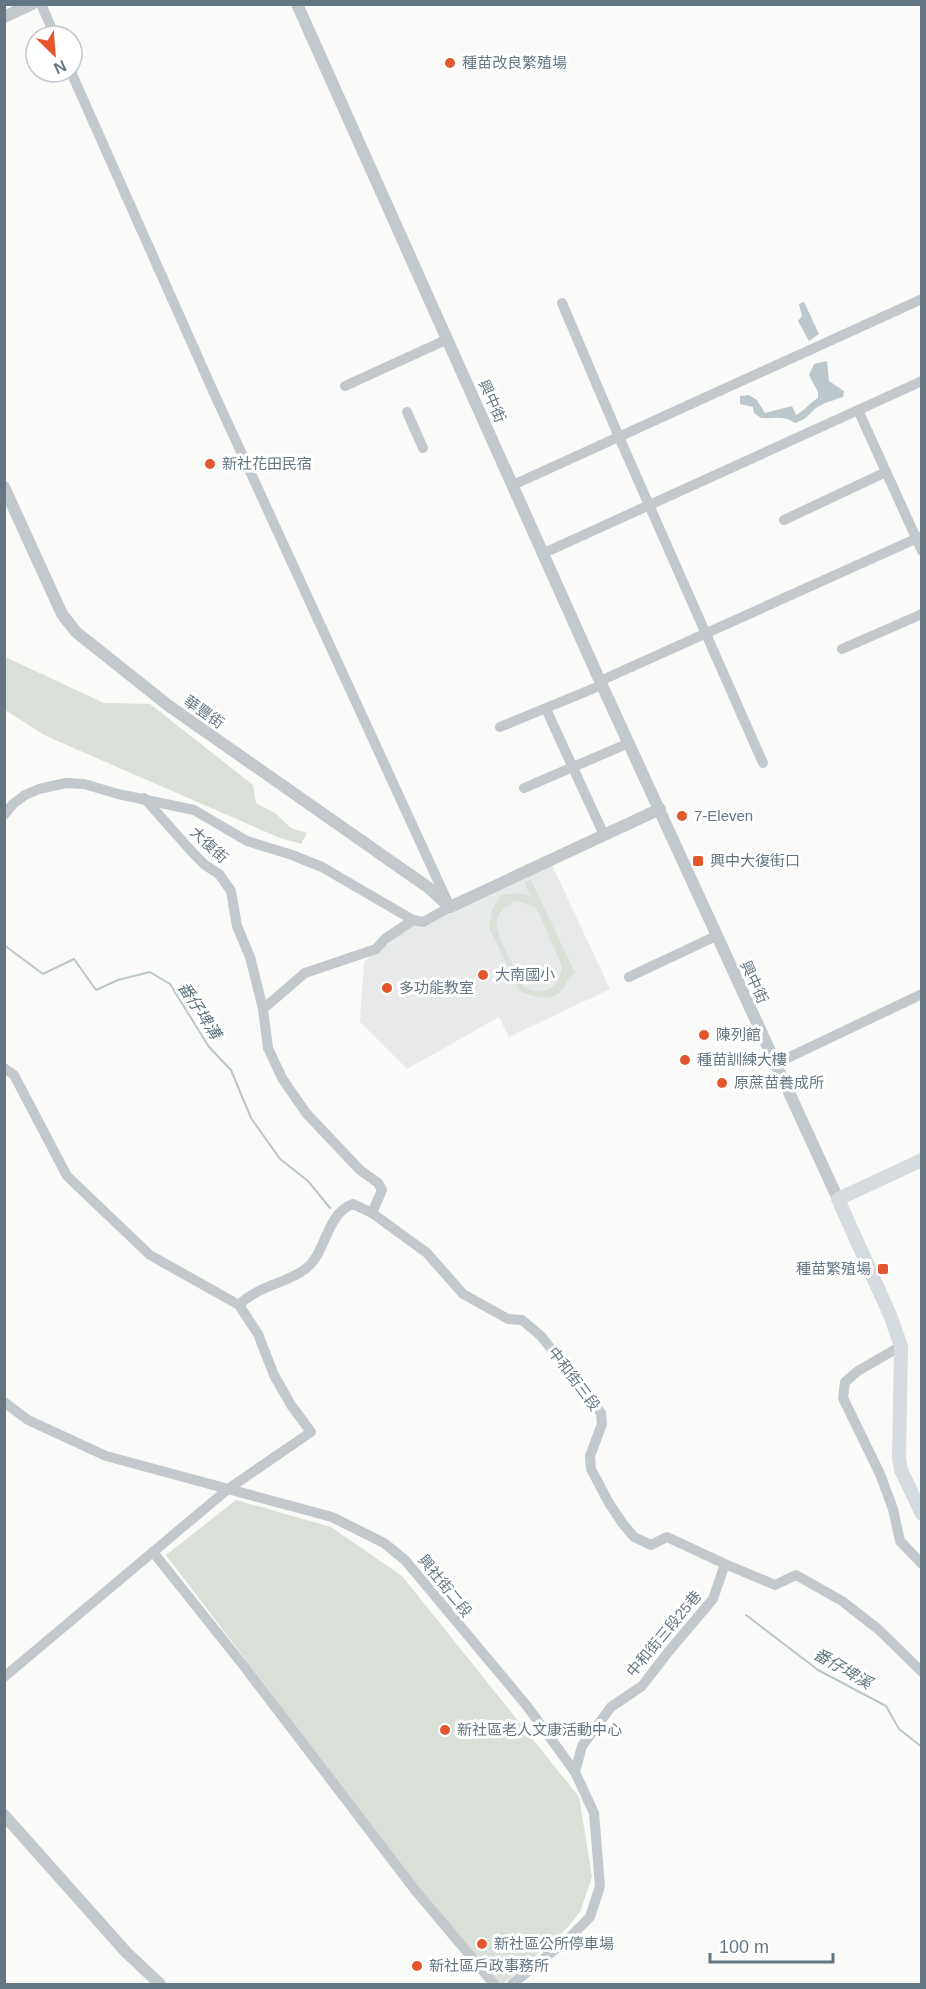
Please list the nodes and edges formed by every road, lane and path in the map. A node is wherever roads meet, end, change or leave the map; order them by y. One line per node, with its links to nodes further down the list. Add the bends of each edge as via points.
1 (32, 4): 4 (street)
2 (41, 4): 5 (street)
3 (297, 4): 9 (street, 興中街)
4 (4, 17)
5 (50, 24)
6 (76, 84): 38 (street)
7 (921, 299): 14 (street)
8 (562, 303): 14 (street)
9 (448, 339): 11 (street); 17 (street, 興中街)
10 (921, 381): 12 (street)
11 (345, 386)
12 (858, 410): 16 (street); 19 (street)
13 (407, 412): 15 (street)
14 (619, 437): 17 (street); 19 (street)
15 (423, 448)
16 (886, 472): 20 (street); 21 (street)
17 (513, 485): 23 (street, 興中街)
18 (4, 487): 38 (street, 華豐街, via 62,614 76,632 169,705 429,888)
19 (649, 505): 23 (street); 25 (street)
20 (784, 520)
21 (919, 537): 22 (street); 25 (street)
22 (921, 551)
23 (544, 554): 27 (street, 興中街)
24 (921, 614): 26 (street)
25 (706, 634): 27 (street); 31 (street)
26 (842, 649)
27 (601, 683): 28 (street); 30 (street, 興中街)
28 (546, 708): 29 (street); 32 (street)
29 (500, 728)
30 (629, 743): 32 (street); 35 (street, 興中街)
31 (763, 763)
32 (573, 767): 33 (street); 37 (street)
33 (524, 788)
34 (144, 798): 36 (street, via 66,783 25,795); 39 (street, 大復街, via 194,810 247,841 322,867); 43 (street, 大復街, via 231,891 237,926 250,957)
35 (660, 809): 37 (street); 40 (street, 興中街)
36 (4, 815)
37 (604, 835): 38 (street)
38 (450, 908): 39 (street, via 423,922)
39 (413, 920): 43 (street, via 376,950 304,973)
40 (716, 936): 41 (street); 44 (street, 興中街)
41 (629, 976)
42 (921, 994): 44 (street)
43 (263, 1010): 48 (street, 大復街, via 268,1047 282,1078 330,1141 382,1190)
44 (776, 1064): 47 (street, 興中街)
45 (4, 1068): 49 (street, via 14,1075 66,1176 150,1255)
46 (921, 1160): 47 (main road)
47 (838, 1198): 50 (main road)
48 (372, 1213): 49 (street, via 353,1204 344,1207 314,1262 297,1275 246,1297); 55 (street, 中和街三段, via 428,1253 463,1294 508,1319 522,1320 542,1336 601,1413 603,1424 590,1456 591,1469 634,1537 651,1545 667,1537)
49 (239, 1305): 52 (street, via 258,1334 291,1405 311,1432)
50 (901, 1346): 53 (main road, via 899,1458); 56 (street, via 845,1382 843,1398 880,1474 900,1541)
51 (4, 1402): 52 (street, 興社街二段, via 28,1420 106,1456)
52 (228, 1489): 54 (street); 59 (street, 興社街二段, via 332,1517 384,1543 405,1560 527,1706)
53 (921, 1514)
54 (153, 1552): 58 (street); 62 (street, via 415,1890)
55 (724, 1564): 57 (street, 中和街三段, via 775,1585 796,1575 842,1601 878,1629); 59 (street, 中和街三段25巷, via 713,1599 642,1686 610,1707 582,1746)
56 (921, 1564)
57 (921, 1672)
58 (4, 1677)
59 (576, 1772): 63 (street, 興社街二段, via 594,1813 600,1886 590,1917 568,1940)
60 (4, 1815): 61 (street, via 126,1952)
61 (160, 1984)
62 (494, 1984)
63 (512, 1984)

